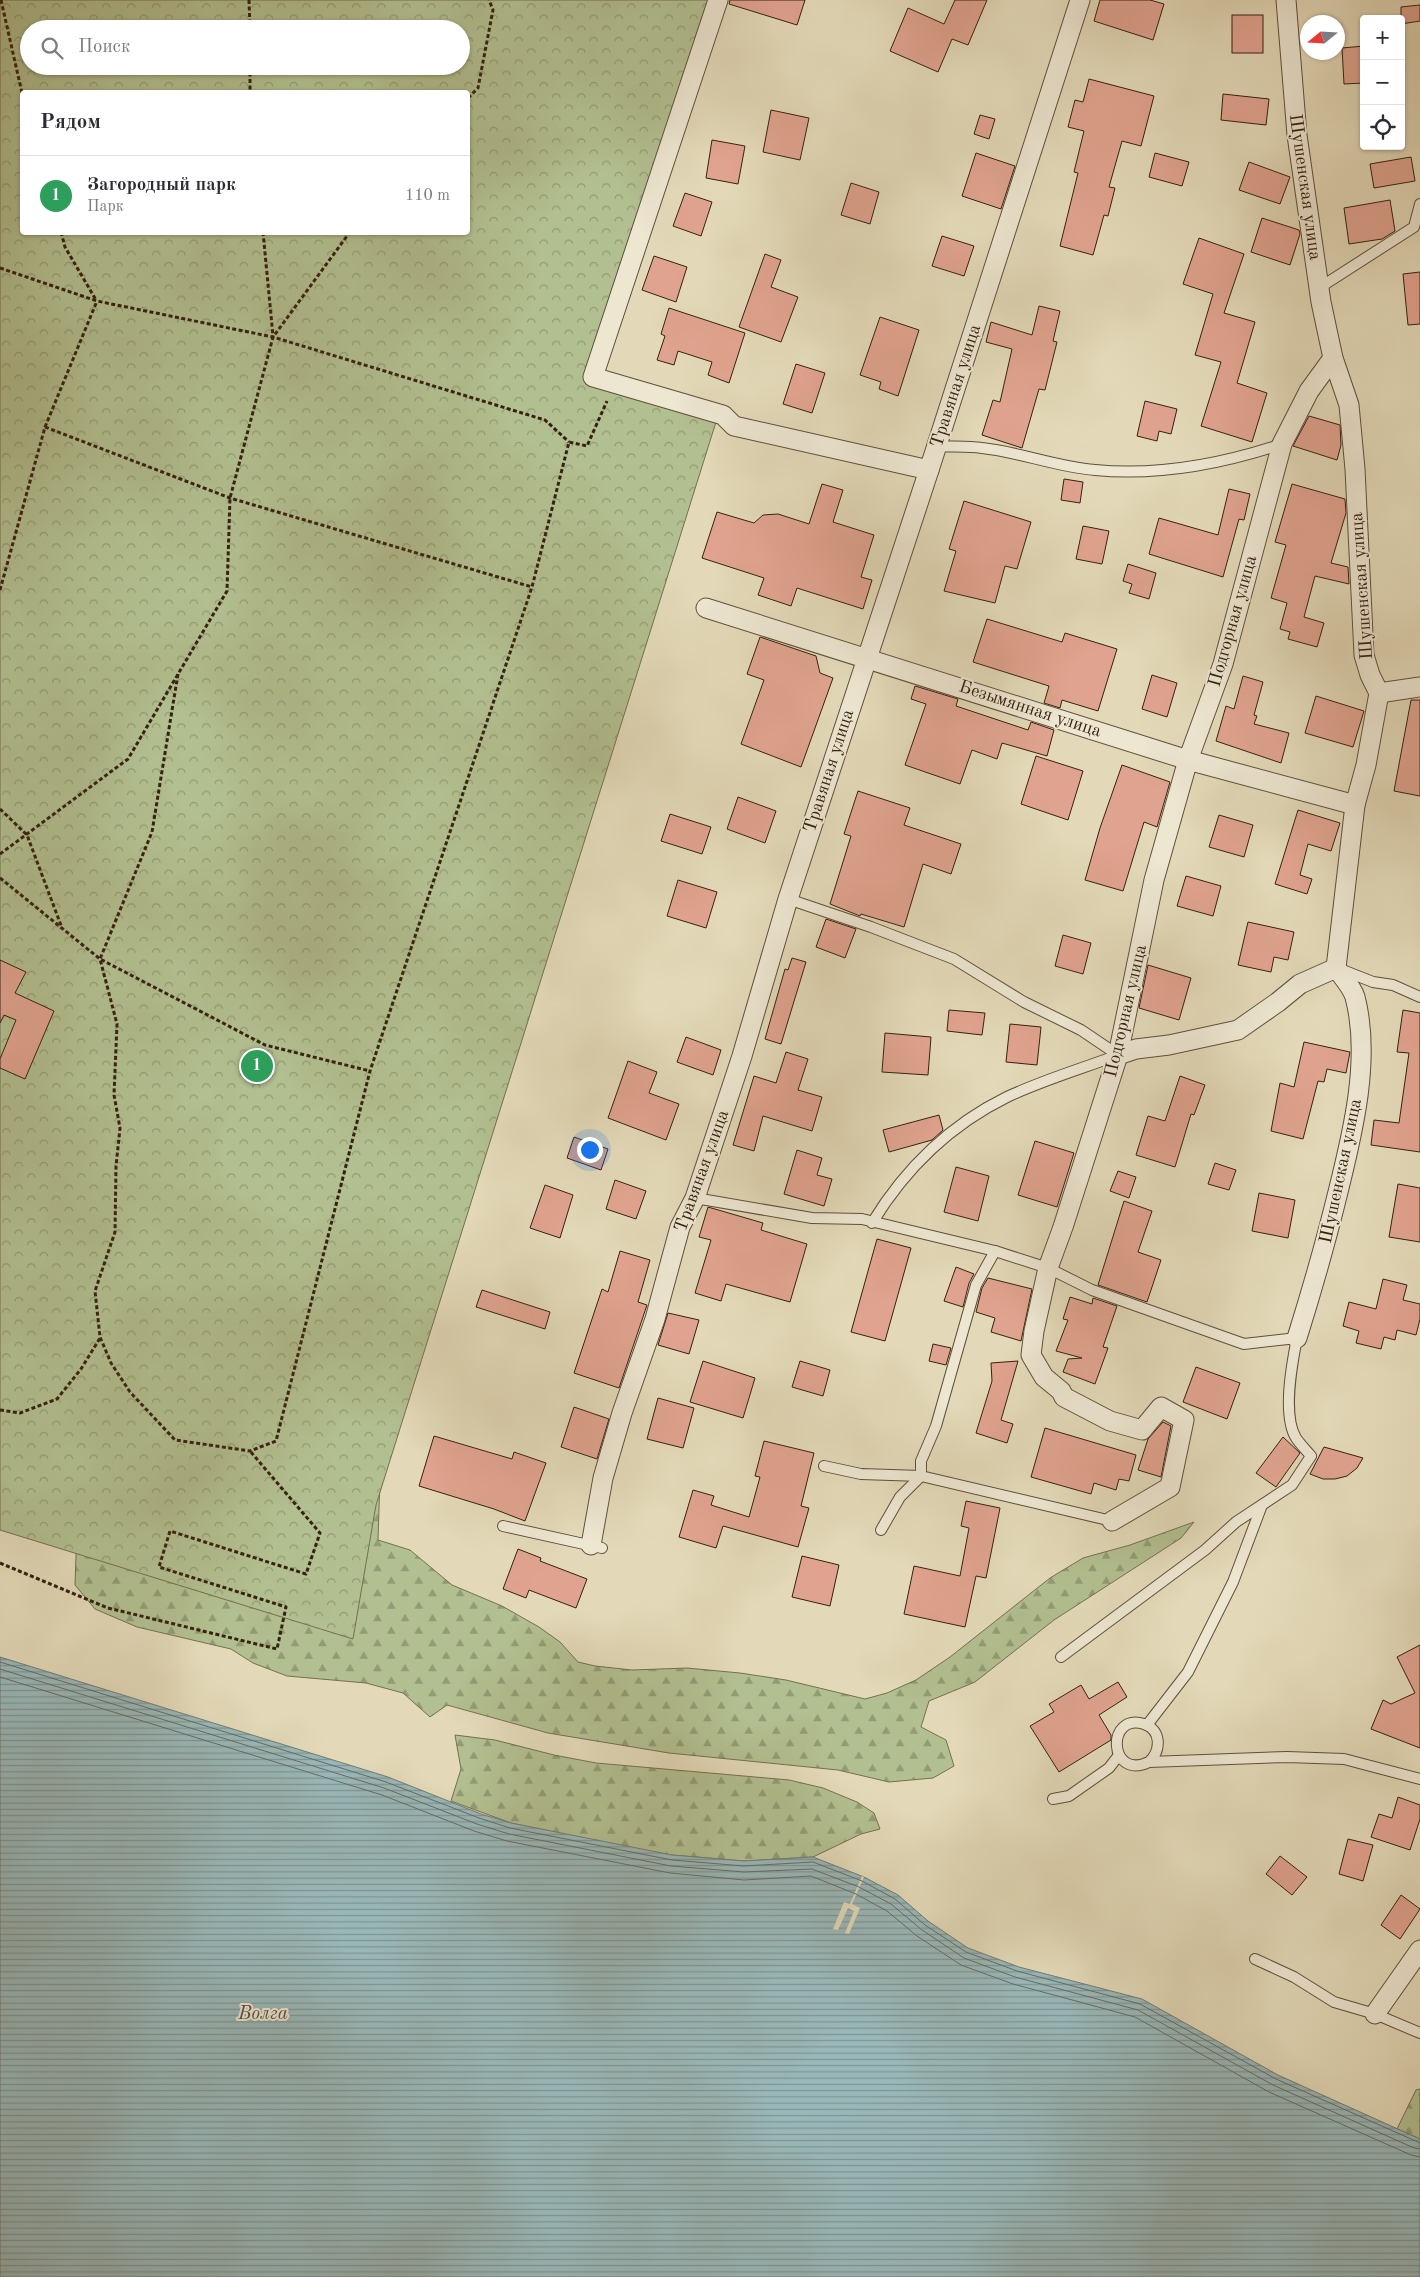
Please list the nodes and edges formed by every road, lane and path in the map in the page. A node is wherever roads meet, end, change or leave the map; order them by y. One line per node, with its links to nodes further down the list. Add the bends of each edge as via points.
1 (1, 0): 9 (path)
2 (249, 0): 7 (path)
3 (489, 0): 11 (path, via 493,10 478,88)
4 (718, 0): 26 (street, via 594,377 723,415 734,426)
5 (1080, 0): 25 (street, Травяная улица)
6 (1286, 0): 17 (street, Шушенская улица, via 1297,135)
7 (250, 20)
8 (250, 75): 10 (path)
9 (21, 90)
10 (250, 90)
11 (470, 96)
12 (1420, 204): 17 (lane, via 1414,227)
13 (62, 235): 18 (path, via 65,247)
14 (263, 235): 19 (path)
15 (348, 235): 19 (path)
16 (0, 268): 18 (path)
17 (1319, 288): 20 (street, Шушенская улица)
18 (97, 301): 19 (path); 22 (path)
19 (273, 337): 23 (path, via 545,420); 27 (path)
20 (1333, 358): 24 (street, Подгорная улица, via 1309,391); 34 (street, Шушенская улица, via 1349,405 1364,655)
21 (608, 400): 23 (path, via 587,446)
22 (45, 427): 27 (path); 29 (path)
23 (569, 442): 28 (path)
24 (1282, 444): 25 (lane, via 1222,461 1151,472 1093,470 982,448); 35 (street, Подгорная улица, via 1223,664)
25 (937, 446): 26 (street, Травяная улица)
26 (929, 470): 31 (street, Травяная улица)
27 (230, 498): 28 (path); 32 (path, via 226,591)
28 (532, 587): 47 (path)
29 (0, 590)
30 (706, 608): 31 (street, Безымянная улица)
31 (866, 657): 35 (street, Безымянная улица); 41 (street, Травяная улица)
32 (178, 674): 38 (path, via 128,759); 43 (path, via 152,832)
33 (1420, 687): 34 (street)
34 (1379, 693): 36 (street)
35 (1188, 760): 36 (street, Безымянная улица); 46 (street, Подгорная улица, via 1154,880)
36 (1355, 805): 44 (street)
37 (0, 809): 38 (path)
38 (27, 834): 39 (path); 42 (path)
39 (0, 854)
40 (0, 878): 42 (path)
41 (788, 899): 46 (lane, via 954,959 1024,1002 1081,1030); 48 (street, Травяная улица, via 742,1056)
42 (62, 929): 43 (path)
43 (100, 959): 47 (path, via 265,1044); 52 (path, via 117,1024 114,1095 120,1128 115,1232 95,1291)
44 (1336, 968): 45 (lane, via 1373,982 1393,985); 46 (street, via 1300,984 1238,1030); 53 (street, Шушенская улица, via 1354,995 1361,1046 1358,1095 1342,1176)
45 (1420, 997)
46 (1118, 1055): 49 (lane, via 1032,1087 977,1115 921,1158 891,1192); 51 (street, Подгорная улица)
47 (370, 1071): 55 (path, via 276,1441)
48 (695, 1198): 49 (lane, via 812,1218 862,1219); 62 (street, Травяная улица, via 680,1227 655,1320 603,1478)
49 (872, 1223): 50 (lane)
50 (995, 1251): 51 (lane); 57 (lane, via 976,1285 936,1426 921,1461)
51 (1048, 1268): 53 (lane, via 1092,1290 1244,1344); 59 (street, Подгорная улица, via 1031,1355 1044,1377 1064,1397 1110,1421 1142,1430 1161,1407 1184,1420 1170,1487)
52 (100, 1337): 54 (path, via 57,1399 20,1413); 55 (path, via 111,1363 130,1392 175,1440)
53 (1297, 1338): 58 (lane, via 1290,1414 1295,1436 1311,1456 1292,1485)
54 (0, 1410)
55 (250, 1451): 63 (path, via 320,1533 306,1574 170,1531 158,1567 286,1607 277,1649 108,1608)
56 (824, 1466): 57 (lane, via 861,1474)
57 (921, 1476): 59 (lane); 61 (lane, via 900,1496)
58 (1262, 1505): 64 (lane); 65 (lane, via 1232,1582 1188,1672)
59 (1112, 1521)
60 (503, 1526): 62 (lane)
61 (881, 1530)
62 (597, 1546)
63 (0, 1563)
64 (1061, 1657)
65 (1147, 1725): 66 (lane, via 1133,1723 1121,1730 1116,1742); 67 (lane, via 1157,1736 1158,1743 1158,1750)
66 (1119, 1755): 67 (lane, via 1136,1766); 69 (lane, via 1109,1768 1070,1796)
67 (1149, 1762): 68 (lane, via 1287,1757 1344,1759)
68 (1420, 1779)
69 (1053, 1799)
70 (1420, 1950): 72 (street)
71 (1255, 1959): 72 (lane, via 1294,1977 1334,2002)
72 (1375, 2014): 73 (lane)
73 (1420, 2033)

